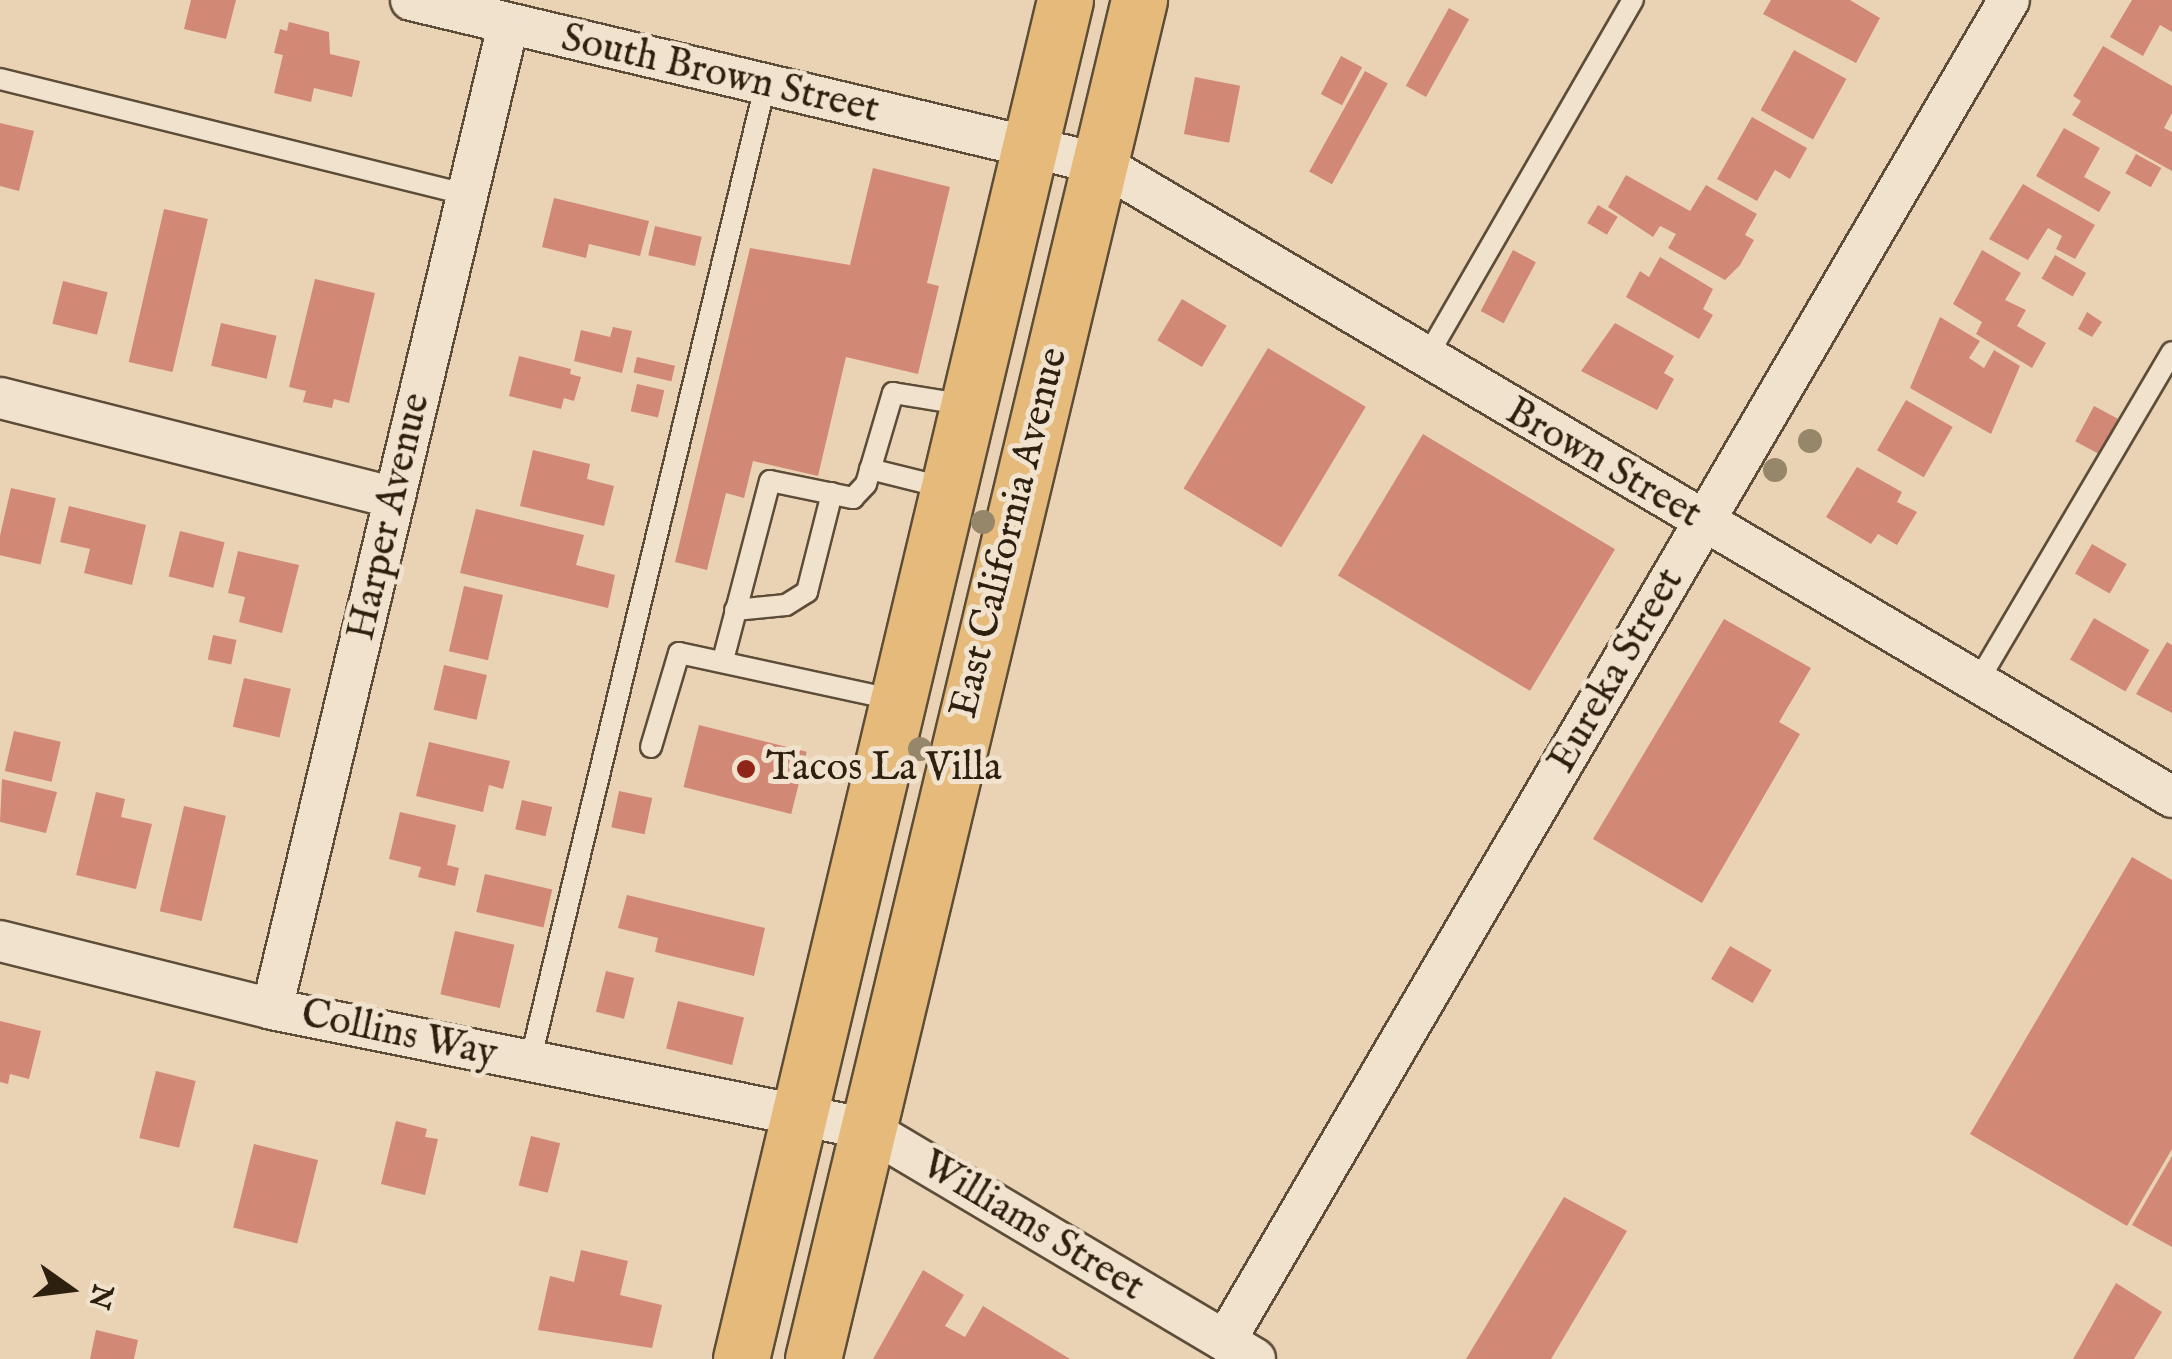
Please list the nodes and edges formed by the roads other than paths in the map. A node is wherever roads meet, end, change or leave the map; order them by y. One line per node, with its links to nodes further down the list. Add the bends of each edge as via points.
1 (411, 0): 6 (street, South Brown Street)
2 (1065, 0): 9 (main road, East California Avenue)
3 (1139, 0): 10 (main road, East California Avenue)
4 (1633, 0): 13 (lane)
5 (2009, 0): 20 (street, Eureka Street)
6 (508, 25): 8 (street, South Brown Street); 11 (street, Harper Avenue)
7 (0, 79): 11 (lane)
8 (765, 86): 9 (street, South Brown Street); 29 (lane)
9 (1030, 148): 10 (street, Brown Street); 15 (main road, East California Avenue)
10 (1101, 164): 13 (street, Brown Street); 31 (main road, East California Avenue)
11 (467, 196): 19 (street, Harper Avenue)
12 (2172, 352): 23 (lane)
13 (1425, 360): 20 (street, Brown Street)
14 (0, 398): 19 (street)
15 (968, 405): 16 (lane, via 893,393); 17 (main road, East California Avenue)
16 (870, 469): 17 (lane); 18 (lane, via 863,494)
17 (948, 488): 24 (main road, East California Avenue)
18 (832, 492): 21 (lane, via 807,592 786,604); 21 (lane, via 780,480 766,486)
19 (395, 498): 28 (street, Harper Avenue)
20 (1704, 523): 23 (street, Brown Street); 32 (street, Eureka Street)
21 (735, 610): 22 (lane)
22 (723, 660): 24 (lane); 25 (lane, via 678,653)
23 (1977, 683): 26 (street, Brown Street)
24 (898, 700): 30 (main road, East California Avenue)
25 (651, 747)
26 (2172, 797)
27 (0, 941): 28 (street, Collins Way)
28 (272, 1009): 29 (street, Collins Way)
29 (530, 1062): 30 (street, Collins Way)
30 (800, 1118): 31 (street, Williams Street); 33 (main road, East California Avenue)
31 (868, 1130): 32 (street, Williams Street); 34 (main road, East California Avenue)
32 (1240, 1350)
33 (740, 1359)
34 (813, 1359)

